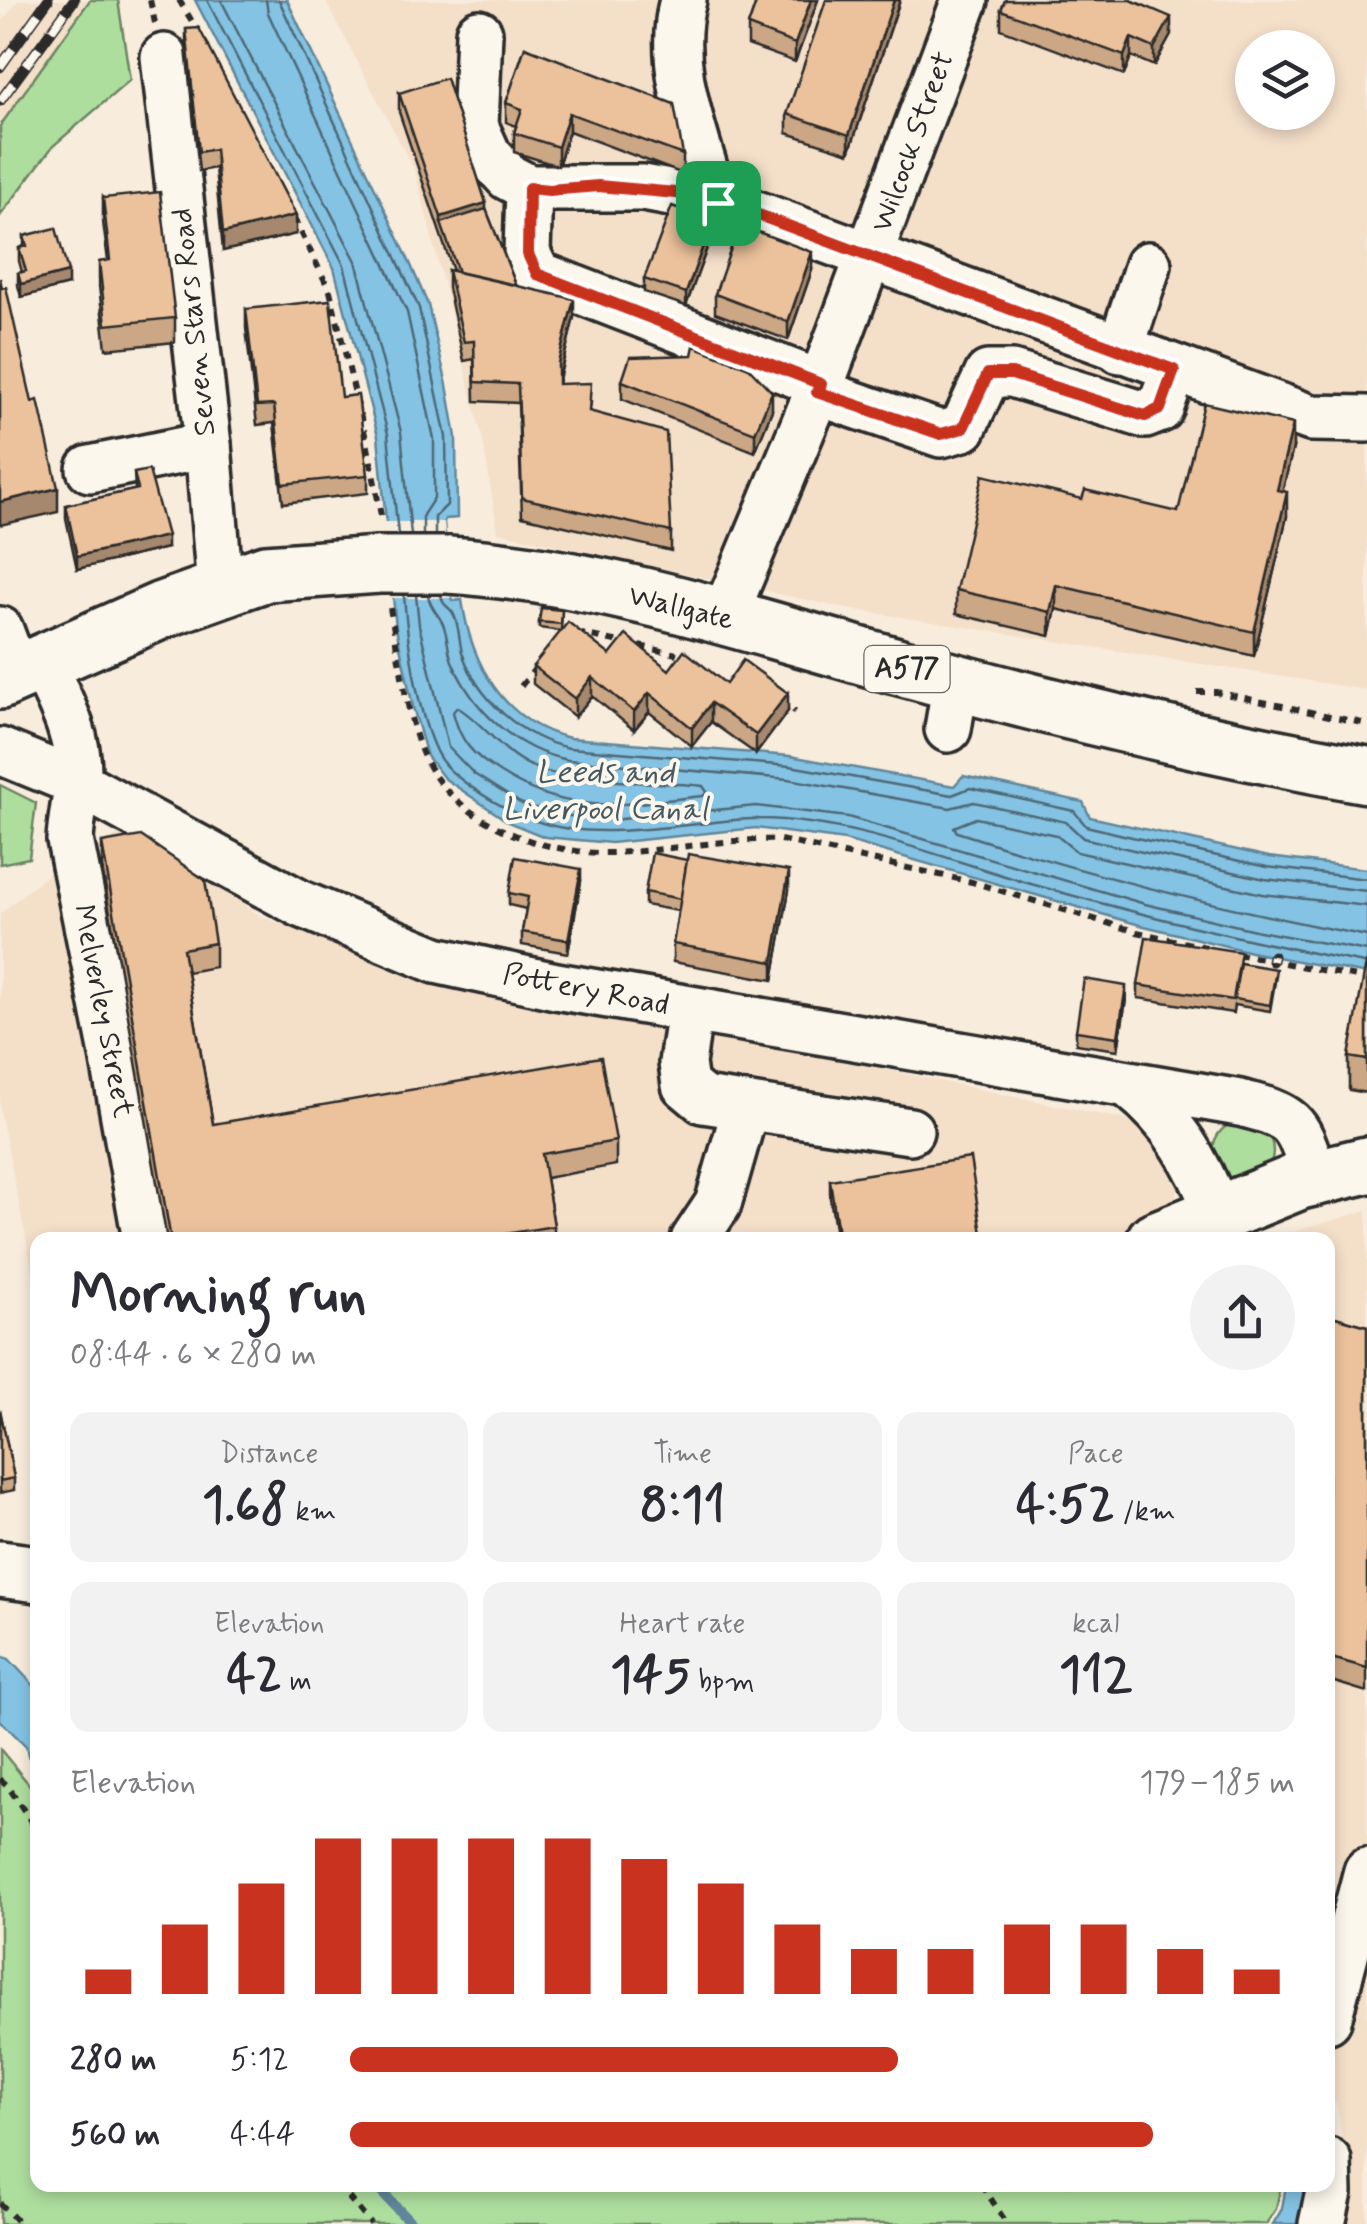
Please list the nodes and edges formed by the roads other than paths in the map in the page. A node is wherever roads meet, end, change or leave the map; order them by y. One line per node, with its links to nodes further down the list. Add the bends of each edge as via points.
1 (683, 0): 6 (street, via 678,69 710,188)
2 (965, 0): 7 (street, Wilcock Street)
3 (480, 33): 5 (street, via 474,126 488,155)
4 (164, 57): 13 (street, Seven Stars Road)
5 (529, 188): 6 (street, via 644,188); 11 (street, via 528,254 537,274)
6 (724, 204): 7 (street)
7 (871, 255): 9 (street); 11 (street, Wilcock Street)
8 (1148, 265): 9 (street)
9 (1120, 350): 10 (street)
10 (1174, 370): 11 (street, via 1160,409 1145,416 1012,374 988,374 963,428 941,434); 12 (street, via 1310,418)
11 (819, 388): 16 (street, Wilcock Street)
12 (1367, 419)
13 (208, 445): 14 (street); 15 (street, Seven Stars Road)
14 (90, 469)
15 (220, 588): 16 (highway, Wallgate / A577, bridge, via 266,573 384,567 538,574); 17 (highway, Wallgate / A577)
16 (710, 638): 19 (highway, Wallgate / A577, via 952,705 1213,743)
17 (15, 662): 20 (street, via 62,704 76,743)
18 (0, 751): 20 (street, Pottery Road)
19 (1367, 775)
20 (78, 783): 21 (street, Pottery Road, via 301,904 436,960); 28 (street, Melverley Street, via 70,840)
21 (690, 1010): 22 (street, Pottery Road); 23 (street, via 685,1085 704,1100)
22 (1130, 1086): 26 (street, Pottery Road, via 1275,1112 1298,1130); 27 (street, via 1158,1108 1184,1143)
23 (746, 1106): 24 (street); 29 (street, via 718,1204)
24 (910, 1131)
25 (1367, 1165): 26 (highway)
26 (1314, 1178): 27 (highway)
27 (1218, 1214): 30 (highway)
28 (145, 1232)
29 (699, 1232)
30 (1175, 1232)
31 (0, 1569): 32 (highway)
32 (30, 1573)
33 (1367, 1871): 34 (street)
34 (1335, 1993)
35 (1329, 2192): 36 (street)
36 (1322, 2224)

